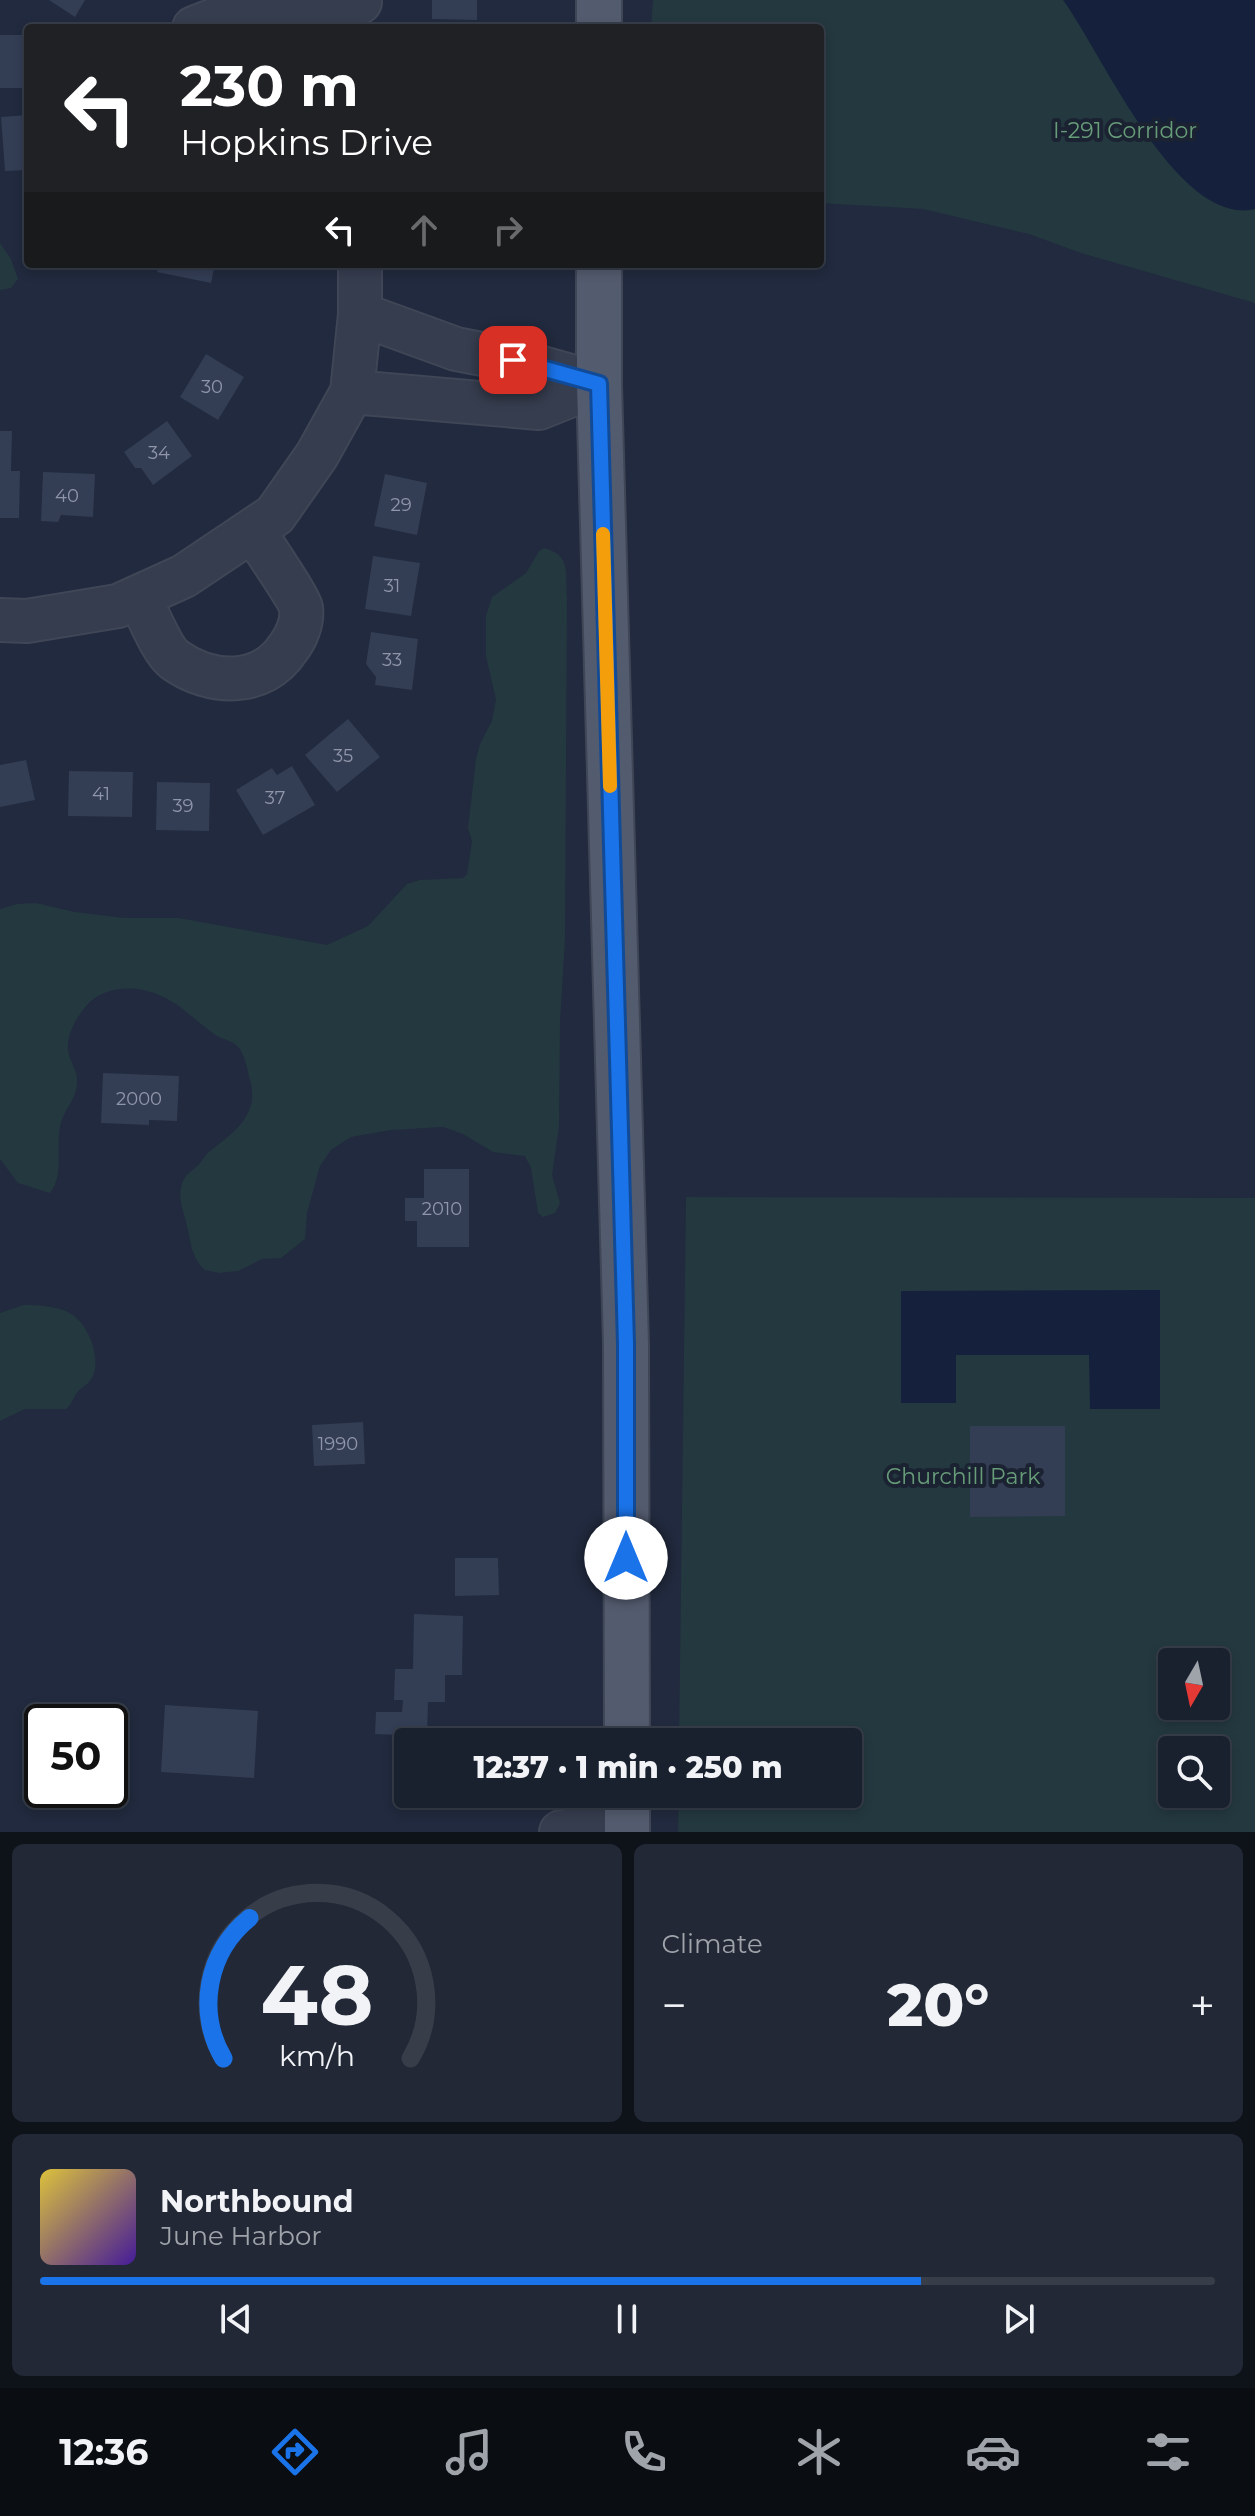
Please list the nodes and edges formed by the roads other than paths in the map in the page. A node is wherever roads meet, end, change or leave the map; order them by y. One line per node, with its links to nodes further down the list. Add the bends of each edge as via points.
1 (599, 0): 4 (main road)
2 (360, 10): 3 (street, via 252,5)
3 (204, 24)
4 (599, 24)
5 (360, 268): 7 (street)
6 (599, 268): 8 (main road)
7 (360, 314): 8 (street, via 456,349); 9 (street)
8 (599, 384): 9 (street, via 539,408); 13 (main road, via 626,1344)
9 (352, 392): 10 (street, via 275,515)
10 (253, 530): 11 (street, via 184,576); 11 (street, via 301,607 297,636 281,659 252,677 200,675 171,658)
11 (139, 597): 12 (street, via 103,609)
12 (0, 620)
13 (627, 1728)
14 (627, 1816): 15 (street)
15 (561, 1832)

